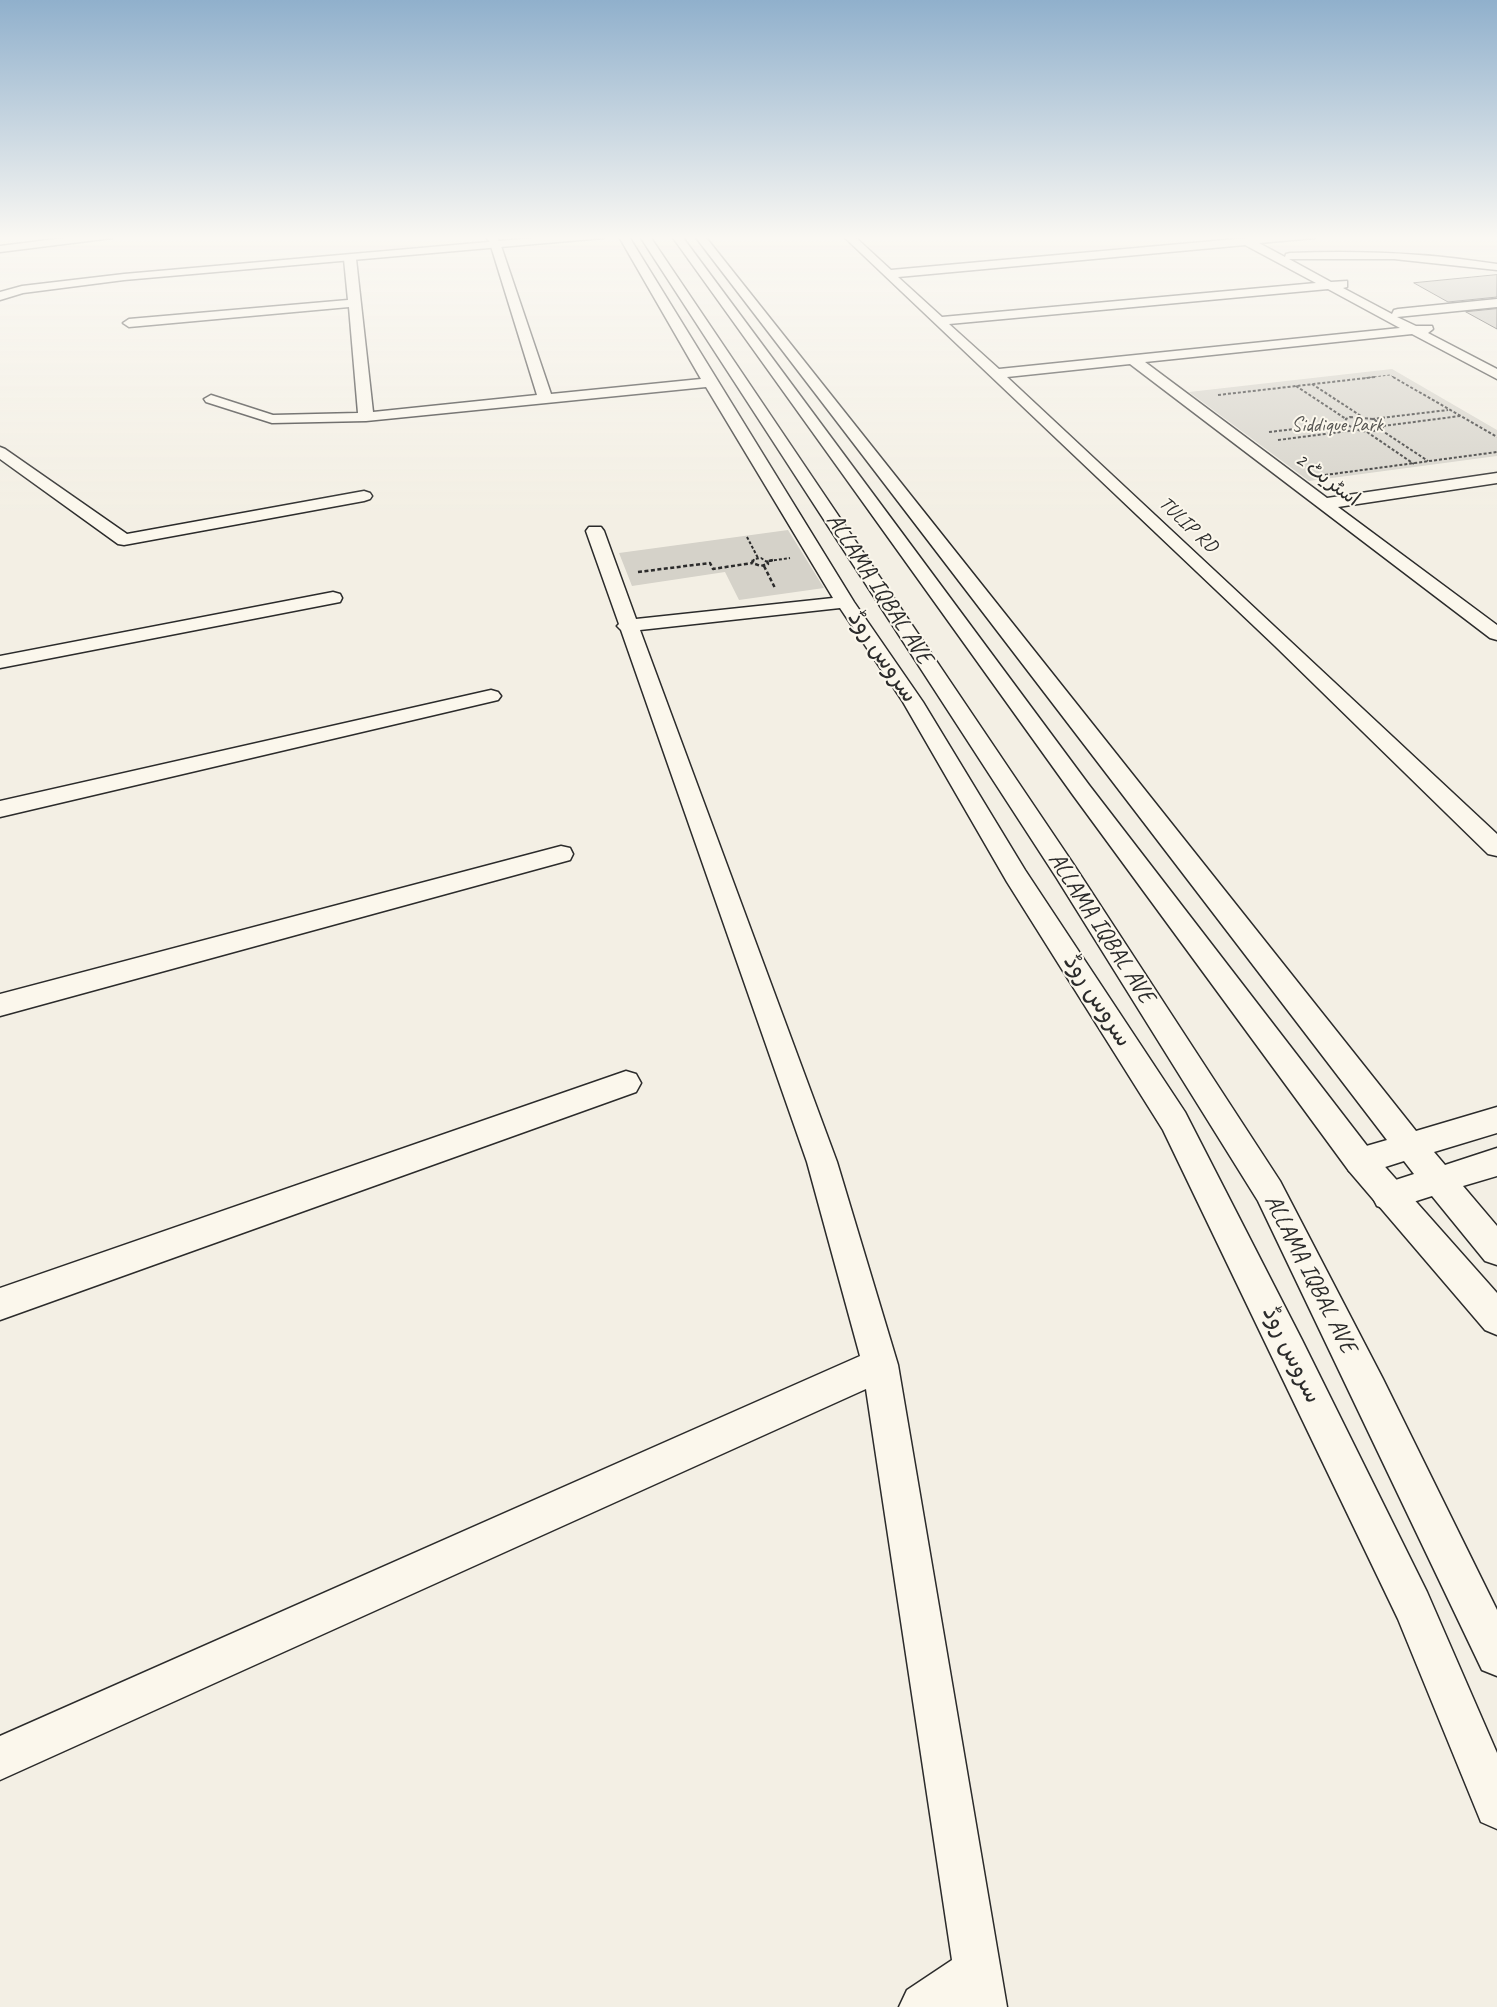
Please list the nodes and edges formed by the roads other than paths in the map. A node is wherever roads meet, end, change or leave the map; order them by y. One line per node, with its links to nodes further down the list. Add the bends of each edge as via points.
1 (357, 329): 16 (street)
2 (523, 329): 15 (street)
3 (679, 329): 13 (street, سروس روڈ)
4 (706, 329): 43 (street, ALLAMA IQBAL AVE, via 1054,854 1269,1191)
5 (744, 329): 35 (street, ALLAMA IQBAL AVE, via 1081,790)
6 (772, 329): 34 (street)
7 (946, 329): 12 (street, TULIP RD)
8 (1427, 329): 9 (street); 11 (street)
9 (1413, 330): 10 (street); 11 (street)
10 (1132, 359): 12 (street); 20 (street, اسٹریٹ 2)
11 (1496, 371)
12 (994, 374): 29 (street, TULIP RD)
13 (710, 382): 15 (street); 23 (street, سروس روڈ)
14 (211, 399): 16 (street, via 272,419)
15 (546, 400): 16 (street)
16 (366, 417)
17 (0, 452): 19 (street, via 124,540)
18 (1497, 478): 20 (street)
19 (364, 496)
20 (1322, 504): 25 (street, اسٹریٹ 2)
21 (595, 531): 24 (street)
22 (333, 598): 26 (street)
23 (845, 602): 24 (street); 45 (street, سروس روڈ, via 913,702 1016,876 1174,1121 1413,1606)
24 (628, 626): 42 (street, via 822,1162)
25 (1497, 634)
26 (0, 662)
27 (492, 696): 28 (street)
28 (0, 809)
29 (1496, 847)
30 (561, 854): 31 (street)
31 (0, 1005)
32 (626, 1083): 40 (street)
33 (1497, 1120): 34 (street)
34 (1408, 1145): 35 (street); 37 (street)
35 (1360, 1161): 38 (street, ALLAMA IQBAL AVE)
36 (1497, 1162): 37 (street)
37 (1437, 1179): 38 (street); 39 (street)
38 (1388, 1196): 41 (street, ALLAMA IQBAL AVE)
39 (1497, 1250)
40 (0, 1304)
41 (1497, 1318)
42 (880, 1365): 44 (street); 46 (street)
43 (1497, 1655)
44 (0, 1758)
45 (1497, 1806)
46 (980, 1989): 47 (street)
47 (924, 2007)

